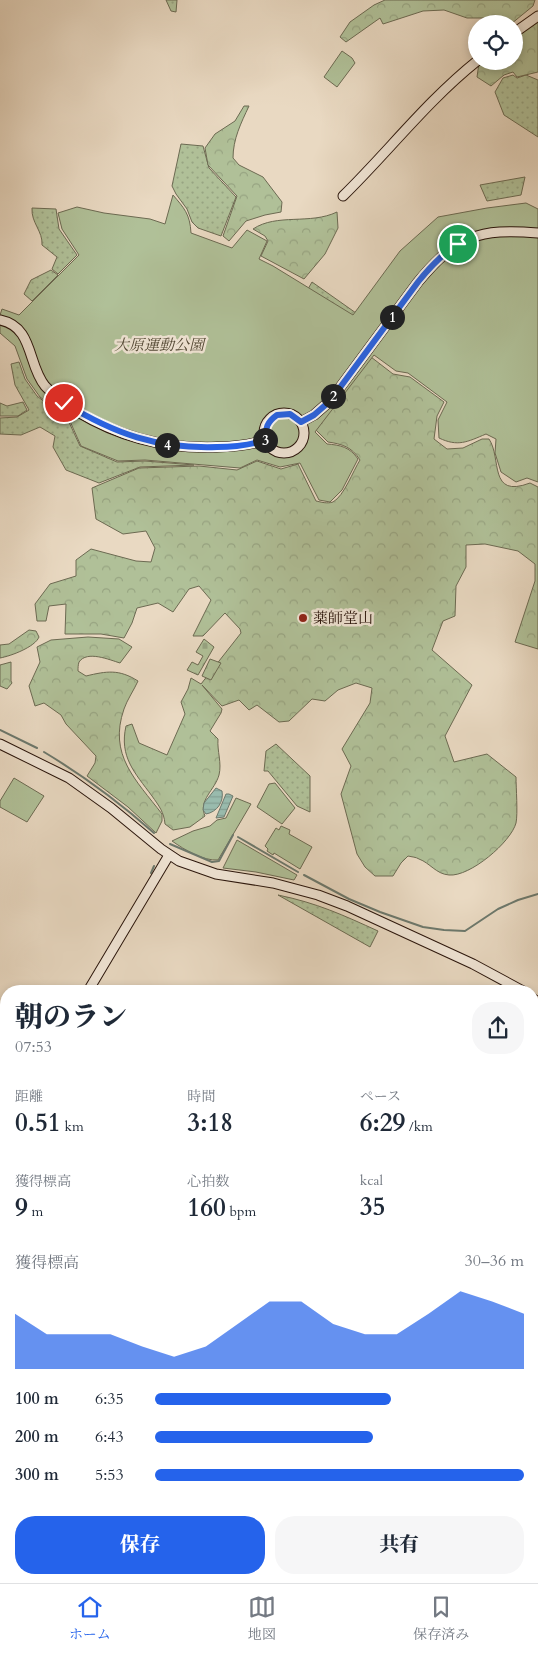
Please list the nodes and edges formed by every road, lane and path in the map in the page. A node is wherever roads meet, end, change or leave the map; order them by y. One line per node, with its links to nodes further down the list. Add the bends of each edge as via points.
1 (538, 16): 2 (street)
2 (523, 27)
3 (468, 69): 4 (street)
4 (343, 196)
5 (538, 233): 7 (street, via 499,231 476,236 446,251 418,282 330,401)
6 (0, 320): 8 (street, via 17,328 26,339 34,365 45,385 64,403 119,432 176,447 235,446)
7 (301, 422): 8 (street, via 290,414 277,415 267,424); 8 (street, via 304,429 302,442 292,451 279,452)
8 (266, 440)
9 (0, 744): 10 (street, via 69,778)
10 (169, 855): 11 (street); 12 (street, via 216,874 273,883 318,895 473,964)
11 (92, 985)
12 (512, 985)

